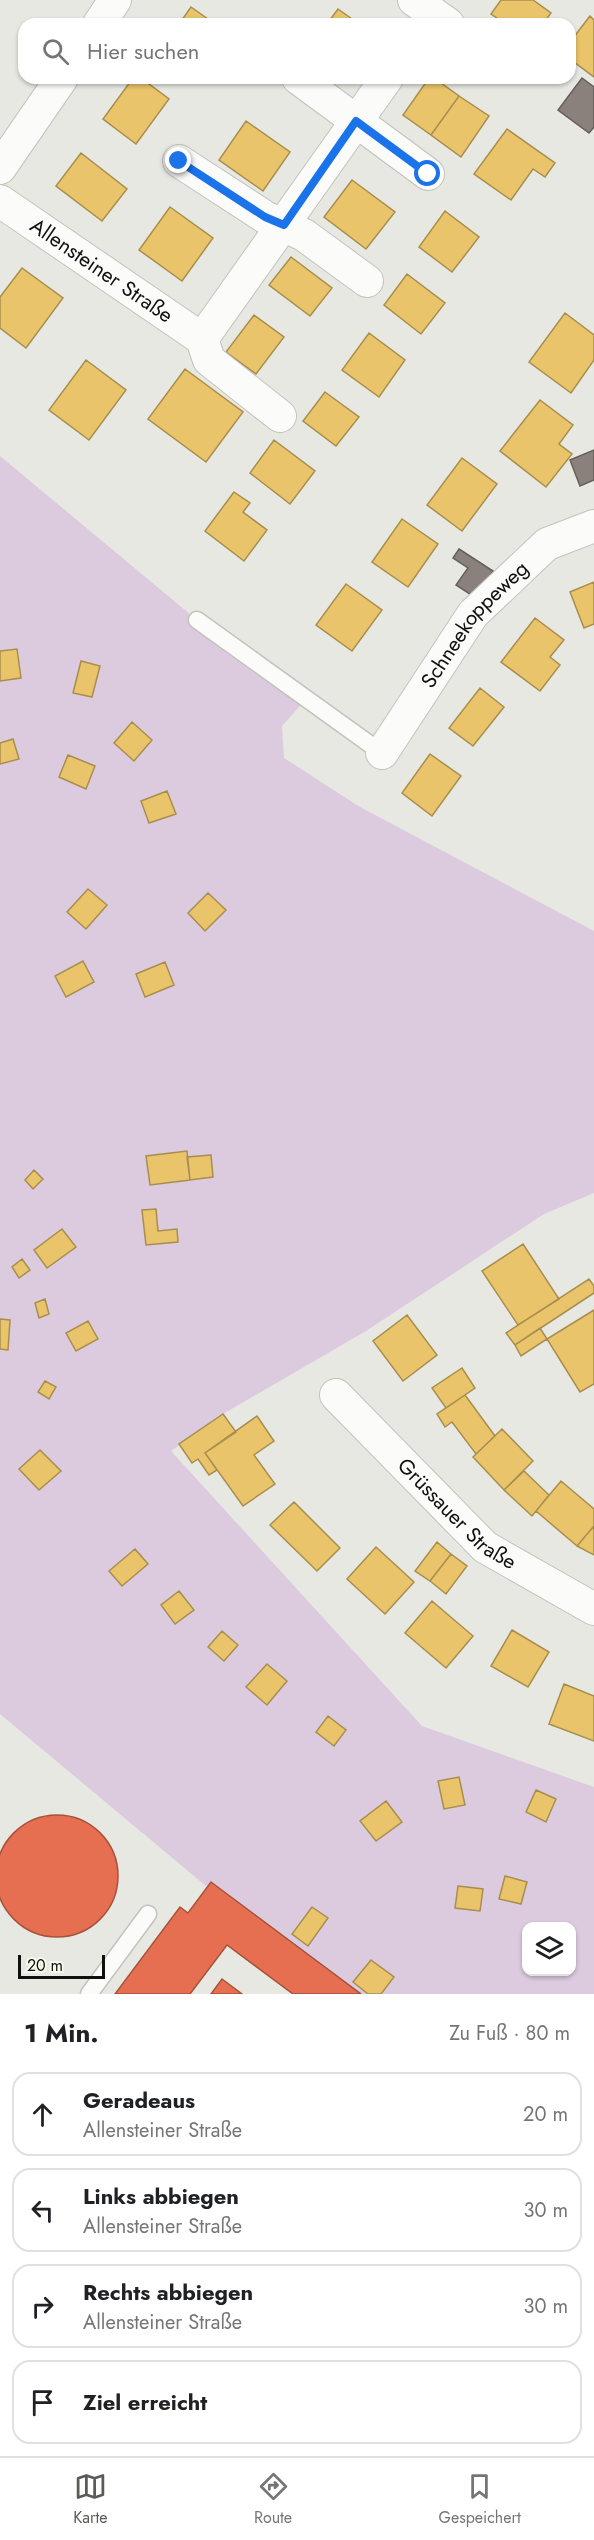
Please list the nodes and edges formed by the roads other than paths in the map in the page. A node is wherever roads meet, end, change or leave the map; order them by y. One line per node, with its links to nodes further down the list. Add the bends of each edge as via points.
1 (115, 0): 2 (street)
2 (103, 18)
3 (58, 84): 8 (street)
4 (306, 84): 6 (street)
5 (383, 84): 6 (street)
6 (356, 121): 9 (street); 11 (street)
7 (179, 161): 11 (street, via 265,217)
8 (0, 168)
9 (428, 174)
10 (0, 201): 13 (street, Allensteiner Straße)
11 (284, 225): 12 (street); 13 (street)
12 (367, 280)
13 (202, 339): 14 (street, Allensteiner Straße, via 209,360)
14 (279, 416)
15 (594, 526): 17 (street, Schneekoppeweg, via 547,544 473,614)
16 (197, 620): 17 (lane)
17 (382, 753)
18 (336, 1395): 19 (street, Grüssauer Straße, via 485,1547)
19 (594, 1609)
20 (148, 1914): 21 (lane)
21 (89, 1994)

